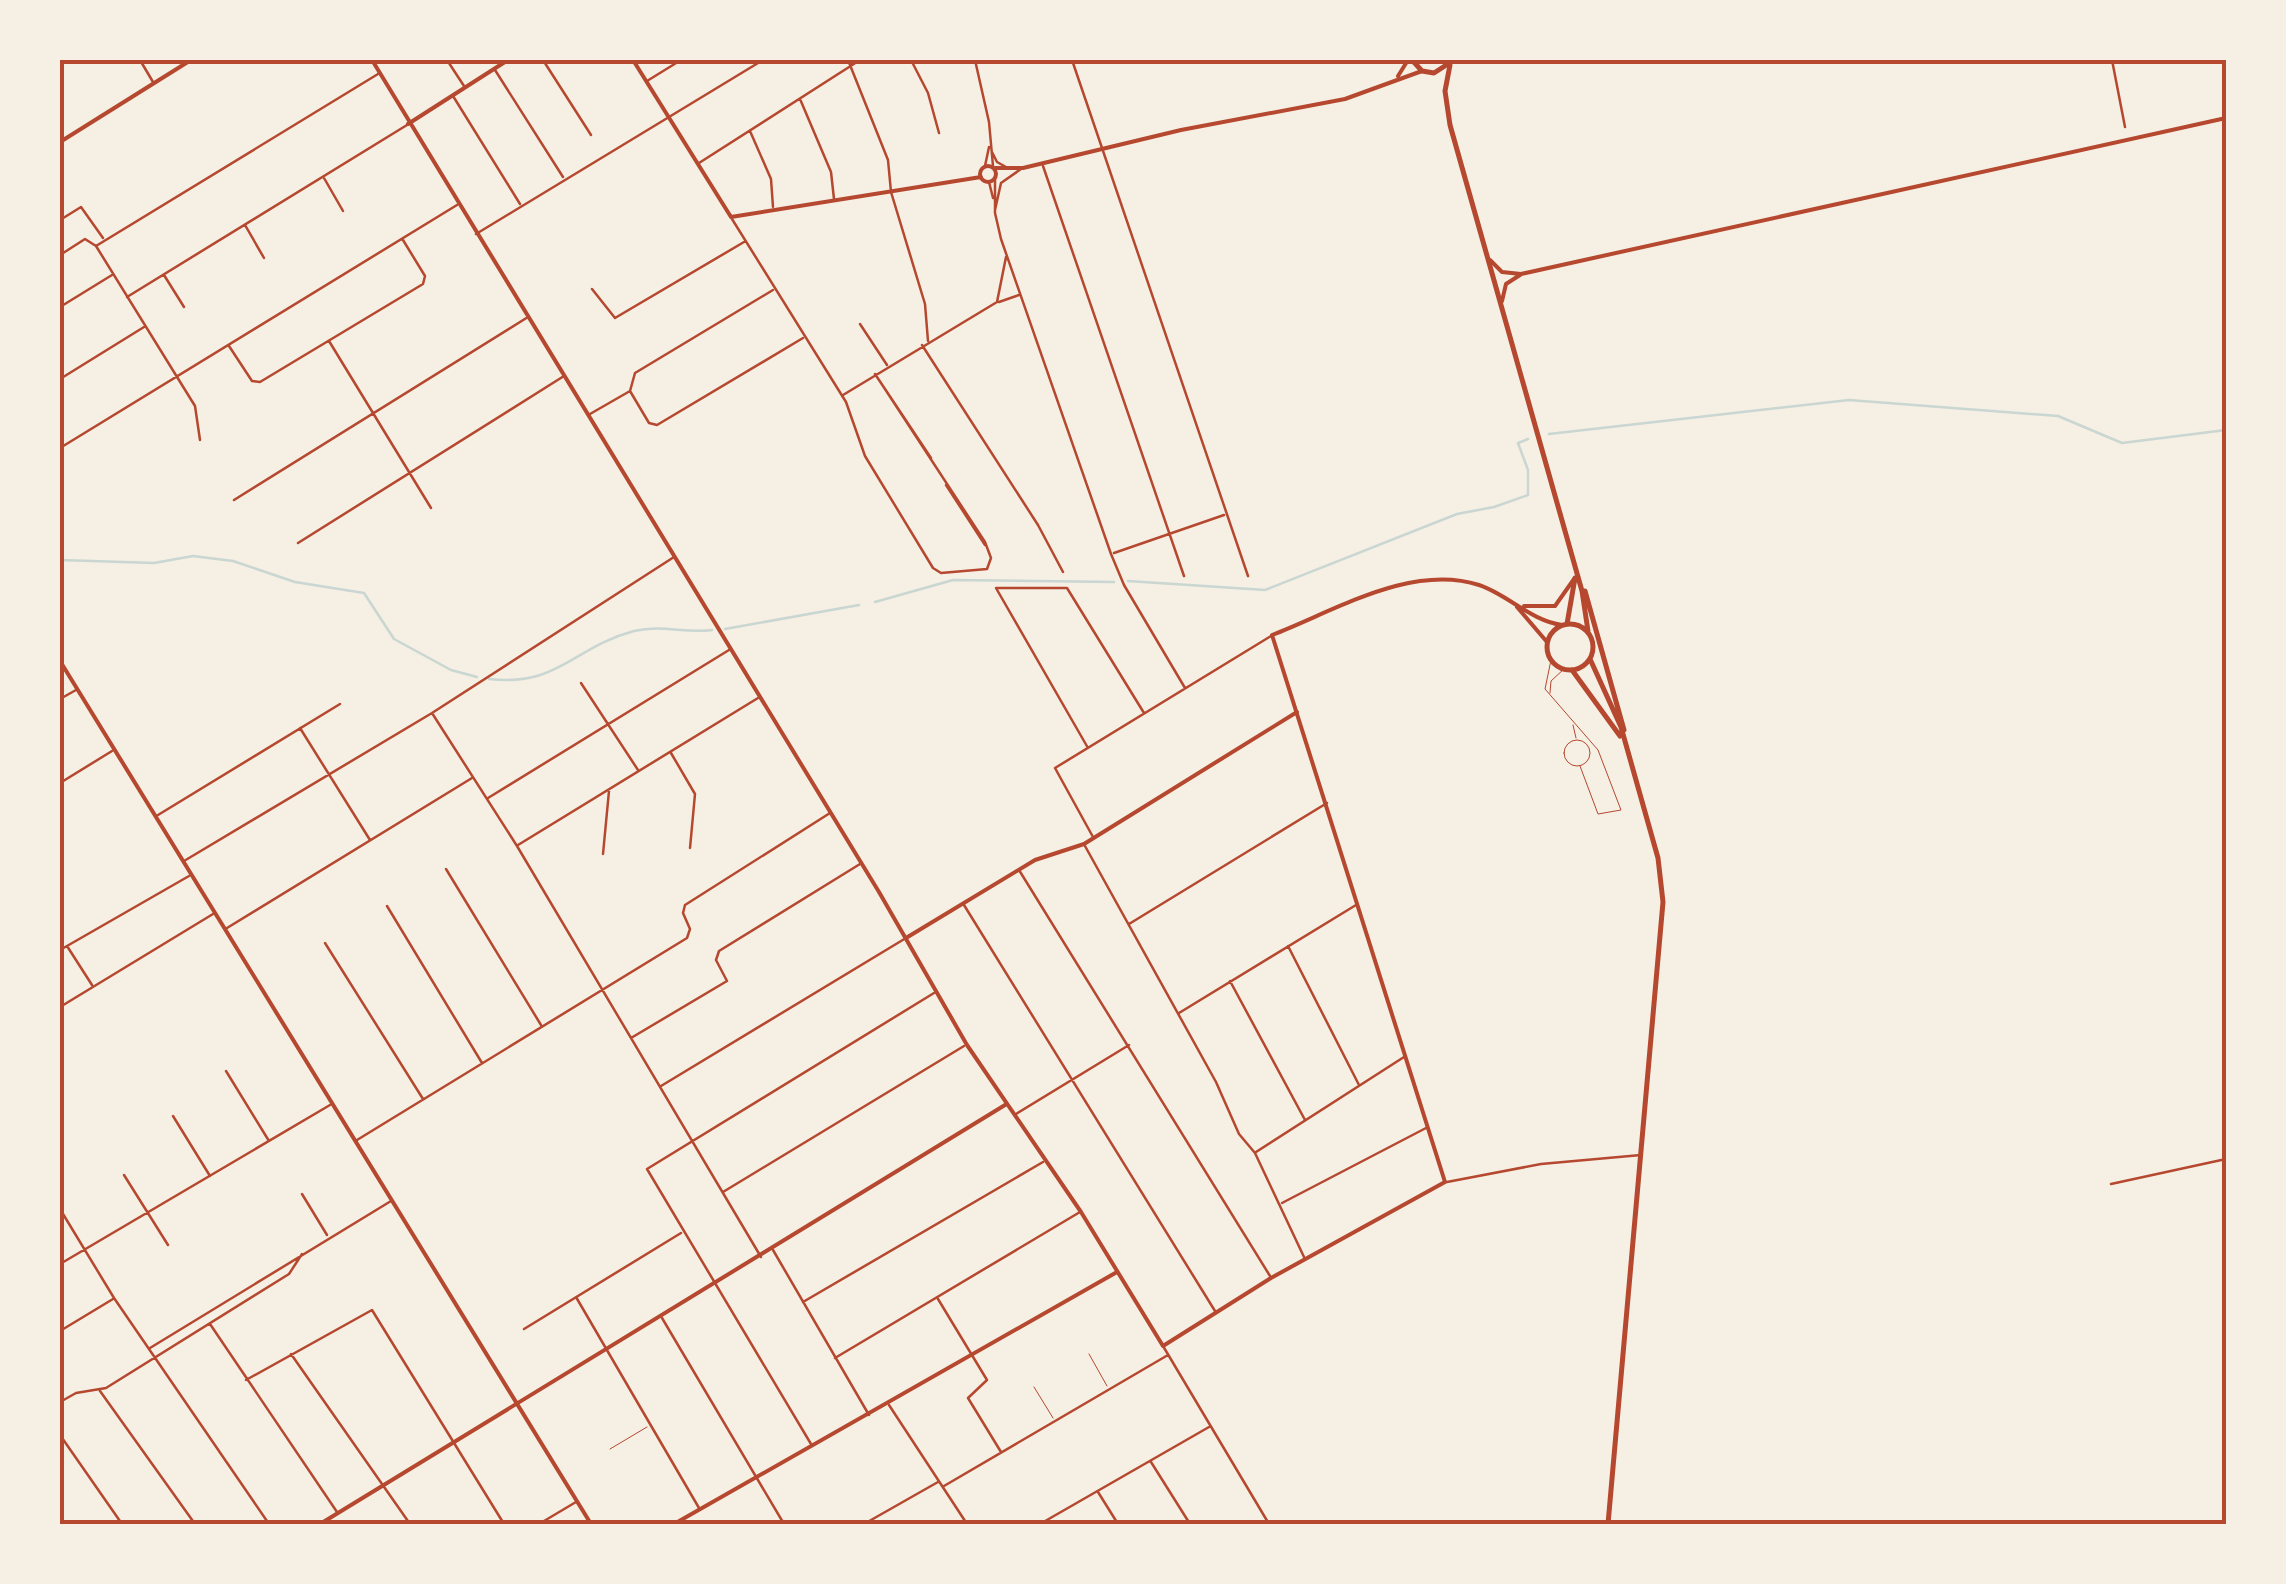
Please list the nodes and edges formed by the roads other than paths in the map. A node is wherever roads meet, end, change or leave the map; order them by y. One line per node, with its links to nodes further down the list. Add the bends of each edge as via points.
1 (140, 60): 24 (street)
2 (192, 60): 24 (street)
3 (373, 60): 21 (street)
4 (447, 60): 25 (street)
5 (508, 60): 19 (street)
6 (543, 60): 35 (street)
7 (633, 60): 23 (street)
8 (681, 60): 23 (street)
9 (763, 60): 29 (street)
10 (848, 60): 18 (street)
11 (860, 60): 18 (street)
12 (911, 60): 34 (street)
13 (975, 60): 37 (street)
14 (1072, 60): 38 (street)
15 (1410, 60): 20 (main road); 22 (street)
16 (2112, 60): 32 (street)
17 (1452, 63): 20 (main road); 26 (main road)
18 (850, 67): 28 (street); 50 (street, via 888,160)
19 (494, 68): 25 (street); 48 (street)
20 (1425, 72): 22 (street); 26 (main road)
21 (378, 74): 31 (street); 63 (street)
22 (1396, 80): 38 (street, via 1345,99)
23 (646, 82): 29 (street)
24 (154, 84): 36 (street)
25 (465, 87): 27 (street)
26 (1445, 90): 66 (main road)
27 (452, 95): 31 (street); 54 (street)
28 (800, 100): 33 (street); 51 (street, via 831,172)
29 (669, 118): 39 (street); 48 (street)
30 (2226, 118): 72 (street)
31 (408, 124): 46 (street); 53 (street)
32 (2125, 127)
33 (750, 131): 39 (street); 55 (street, via 771,179)
34 (938, 133)
35 (591, 135)
36 (60, 142)
37 (990, 146): 41 (street); 42 (street); 43 (street, via 1001,165)
38 (1101, 148): 40 (street); 103 (street)
39 (698, 164): 58 (street)
40 (1043, 164): 43 (street); 104 (street)
41 (985, 166): 42 (street); 45 (street)
42 (994, 167): 44 (street); 47 (street)
43 (1023, 168): 44 (street); 57 (street, via 1002,183)
44 (1014, 170): 47 (street)
45 (980, 174): 49 (street); 50 (street)
46 (323, 176): 56 (street); 60 (street)
47 (996, 177): 49 (street); 52 (street)
48 (564, 179): 54 (street)
49 (988, 182): 52 (street)
50 (890, 192): 51 (street); 86 (street, via 925,304)
51 (835, 200): 55 (street)
52 (994, 204): 57 (street)
53 (457, 205): 61 (street); 62 (street)
54 (520, 205): 61 (street)
55 (774, 209): 58 (street)
56 (343, 211)
57 (995, 213): 68 (street)
58 (731, 217): 64 (street)
59 (60, 220): 63 (street, via 82,206)
60 (244, 224): 69 (street); 71 (street)
61 (476, 234): 81 (street)
62 (403, 240): 85 (street, via 425,276 423,284); 87 (street)
63 (104, 241): 65 (street)
64 (745, 241): 73 (street, via 616,318); 74 (street)
65 (96, 246): 67 (street, via 85,240); 70 (street)
66 (1484, 252): 72 (street, via 1502,272); 80 (main road)
67 (60, 255)
68 (1007, 256): 75 (street); 77 (street)
69 (264, 258)
70 (113, 274): 76 (street); 78 (street)
71 (163, 274): 76 (street); 79 (street)
72 (1521, 274): 80 (street, via 1504,286)
73 (592, 289)
74 (774, 289): 84 (street); 94 (street, via 635,373)
75 (1022, 294): 77 (street); 106 (street)
76 (126, 297): 83 (street)
77 (997, 302): 86 (street)
78 (60, 306)
79 (184, 308)
80 (1501, 311): 109 (main road)
81 (528, 317): 92 (street); 96 (street)
82 (860, 324): 89 (street)
83 (145, 326): 90 (street); 93 (street)
84 (805, 337): 94 (street, via 657,425 649,423); 95 (street)
85 (328, 340): 87 (street, via 256,383); 96 (street)
86 (928, 341): 88 (street)
87 (228, 345): 90 (street)
88 (922, 345): 89 (street); 108 (street)
89 (888, 366): 91 (street)
90 (176, 374): 98 (street, via 196,406); 99 (street)
91 (876, 374): 95 (street); 95 (street, via 986,546 989,567 935,571 866,456)
92 (565, 375): 97 (street); 100 (street)
93 (60, 379)
94 (630, 391): 97 (street)
95 (842, 395)
96 (373, 414): 100 (street); 101 (street)
97 (590, 414): 107 (street)
98 (200, 440)
99 (60, 448)
100 (410, 473): 102 (street); 105 (street)
101 (234, 500)
102 (431, 508)
103 (1226, 514): 104 (street); 111 (street)
104 (1168, 534): 106 (street); 110 (street)
105 (298, 544)
106 (1111, 554): 124 (street)
107 (674, 557): 117 (street); 131 (street)
108 (1063, 572)
109 (1576, 575): 112 (street, via 1555,606); 113 (main road); 114 (main road); 137 (main road)
110 (1184, 576)
111 (1248, 576)
112 (1514, 603): 113 (street); 115 (street, via 1471,582 1431,577); 116 (street)
113 (1564, 624): 114 (main road); 116 (main road)
114 (1588, 632): 118 (main road)
115 (1272, 635): 124 (street); 130 (street)
116 (1547, 642): 119 (main road)
117 (729, 650): 127 (street); 134 (street)
118 (1590, 659): 122 (main road); 137 (main road)
119 (1551, 660): 121 (main road); 126 (lane, via 1544,683)
120 (60, 662): 125 (street)
121 (1564, 669): 122 (main road); 126 (lane, via 1551,681)
122 (1572, 670): 137 (main road)
123 (582, 683): 134 (street)
124 (1184, 688): 132 (street)
125 (76, 690): 128 (street); 139 (street)
126 (1550, 696): 133 (lane)
127 (758, 698): 140 (street); 149 (street)
128 (60, 700)
129 (340, 704): 135 (street)
130 (1296, 712): 148 (street); 151 (street)
131 (432, 713): 143 (street); 144 (street)
132 (1144, 713): 138 (street); 138 (street, via 1064,587 996,588)
133 (1572, 722): 136 (lane); 141 (lane, via 1606,764 1621,810 1603,816 1594,810)
134 (609, 724): 142 (street); 147 (street)
135 (300, 728): 143 (street); 150 (street)
136 (1575, 740): 141 (lane, via 1590,750); 141 (lane, via 1564,755)
137 (1624, 742): 200 (main road, via 1653,838 1662,902)
138 (1088, 748): 151 (street, via 1054,770)
139 (114, 750): 145 (street); 150 (street)
140 (670, 752): 142 (street); 155 (street, via 695,794)
141 (1580, 766)
142 (639, 771): 146 (street)
143 (328, 773): 152 (street); 157 (street)
144 (474, 777): 147 (street); 152 (street)
145 (60, 783)
146 (609, 789): 154 (street); 156 (street)
147 (487, 798): 154 (street)
148 (1327, 803): 163 (street); 166 (street)
149 (830, 813): 158 (street); 175 (street, via 684,905 687,938)
150 (154, 816): 157 (street)
151 (1094, 838): 153 (street)
152 (370, 841): 167 (street)
153 (1084, 844): 160 (street); 166 (street)
154 (517, 846): 175 (street)
155 (690, 848)
156 (604, 854)
157 (182, 862): 161 (street)
158 (861, 863): 168 (street); 180 (street, via 719,951 716,960 728,980)
159 (446, 869): 179 (street)
160 (1018, 869): 162 (street); 182 (street)
161 (191, 876): 165 (street); 170 (street)
162 (963, 902): 168 (street); 186 (street)
163 (1356, 905): 171 (street); 183 (street)
164 (386, 906): 184 (street)
165 (214, 914): 167 (street); 174 (street)
166 (1127, 924): 178 (street)
167 (224, 930): 190 (street)
168 (906, 938): 176 (street); 187 (street)
169 (325, 943): 189 (street)
170 (67, 945): 172 (street); 174 (street)
171 (1288, 946): 173 (street); 188 (street)
172 (60, 950)
173 (1230, 980): 178 (street); 194 (street)
174 (93, 987): 177 (street)
175 (602, 988): 179 (street); 180 (street)
176 (935, 992): 181 (street); 196 (street)
177 (60, 1007)
178 (1178, 1013): 199 (street)
179 (542, 1026): 184 (street)
180 (631, 1038): 187 (street)
181 (967, 1045): 191 (street); 207 (street)
182 (1129, 1046): 186 (street); 224 (street)
183 (1404, 1057): 188 (street); 195 (street)
184 (482, 1064): 189 (street)
185 (226, 1071): 198 (street)
186 (1072, 1078): 192 (street); 231 (street)
187 (660, 1086): 196 (street)
188 (1360, 1086): 194 (street)
189 (424, 1100): 197 (street)
190 (332, 1104): 197 (street); 198 (street)
191 (1004, 1105): 192 (street); 218 (street)
192 (1014, 1114): 202 (street)
193 (173, 1116): 204 (street)
194 (1305, 1121): 199 (street)
195 (1427, 1128): 205 (street); 210 (street)
196 (690, 1140): 207 (street); 214 (street, via 648,1169)
197 (355, 1141): 209 (street)
198 (270, 1143): 204 (street)
199 (1255, 1153): 210 (street)
200 (1641, 1155): 205 (street); 287 (main road)
201 (2226, 1159): 206 (street)
202 (1047, 1160): 212 (street); 229 (street)
203 (124, 1174): 213 (street)
204 (210, 1177): 213 (street)
205 (1445, 1182): 221 (street)
206 (2111, 1184)
207 (722, 1193): 220 (street)
208 (302, 1194): 215 (street)
209 (392, 1200): 215 (street); 251 (street)
210 (1280, 1204): 221 (street)
211 (60, 1209): 217 (street)
212 (1081, 1212): 223 (street); 228 (street)
213 (148, 1214): 216 (street); 217 (street)
214 (683, 1232): 225 (street); 227 (street)
215 (329, 1238): 219 (street)
216 (168, 1245)
217 (84, 1249): 222 (street); 226 (street)
218 (773, 1250): 220 (street); 229 (street)
219 (302, 1254): 230 (street); 233 (street, via 289,1274)
220 (762, 1257): 225 (street)
221 (1305, 1259): 224 (street)
222 (60, 1264)
223 (1117, 1272): 237 (street); 241 (street)
224 (1271, 1278): 231 (street)
225 (716, 1285): 232 (street); 259 (street)
226 (114, 1298): 236 (street); 238 (street)
227 (576, 1298): 235 (street); 240 (street)
228 (938, 1298): 241 (street); 245 (street)
229 (803, 1302): 245 (street)
230 (209, 1311): 233 (street); 238 (street)
231 (1216, 1312): 237 (street)
232 (662, 1318): 240 (street); 263 (street)
233 (214, 1319): 234 (street)
234 (208, 1322): 244 (street); 246 (street)
235 (524, 1330)
236 (60, 1331)
237 (1162, 1346): 243 (street)
238 (148, 1348): 244 (street)
239 (290, 1352): 246 (street); 258 (street, via 369,1309); 265 (street)
240 (606, 1352): 251 (street); 255 (street)
241 (972, 1354): 252 (street); 261 (street, via 987,1382 968,1398)
242 (1089, 1354): 248 (lane)
243 (1168, 1355): 248 (street); 256 (street)
244 (154, 1357): 249 (street); 274 (street)
245 (835, 1358): 253 (street)
246 (246, 1380): 270 (street)
247 (1034, 1387): 254 (lane)
248 (1109, 1389): 254 (street)
249 (99, 1390): 250 (street); 273 (street)
250 (60, 1402)
251 (518, 1403): 258 (street); 268 (street)
252 (889, 1405): 253 (street); 264 (street)
253 (870, 1416): 259 (street)
254 (1054, 1421): 261 (street)
255 (650, 1425): 260 (lane); 269 (street)
256 (1210, 1426): 262 (street); 286 (street)
257 (60, 1436): 272 (street)
258 (454, 1443): 265 (street); 277 (street)
259 (811, 1444): 263 (street)
260 (610, 1449)
261 (1001, 1452): 266 (street)
262 (1150, 1460): 267 (street); 285 (street)
263 (757, 1476): 269 (street); 281 (street)
264 (940, 1481): 266 (street); 282 (street)
265 (386, 1486): 270 (street); 276 (street)
266 (944, 1486): 283 (street)
267 (1098, 1490): 271 (street); 284 (street)
268 (576, 1502): 278 (street); 279 (street)
269 (700, 1509): 280 (street)
270 (338, 1513): 275 (street)
271 (1044, 1523)
272 (122, 1524)
273 (195, 1524)
274 (269, 1524)
275 (322, 1524)
276 (410, 1524)
277 (504, 1524)
278 (539, 1524)
279 (591, 1524)
280 (674, 1524)
281 (784, 1524)
282 (864, 1524)
283 (967, 1524)
284 (1118, 1524)
285 (1190, 1524)
286 (1268, 1524)
287 (1608, 1524)

